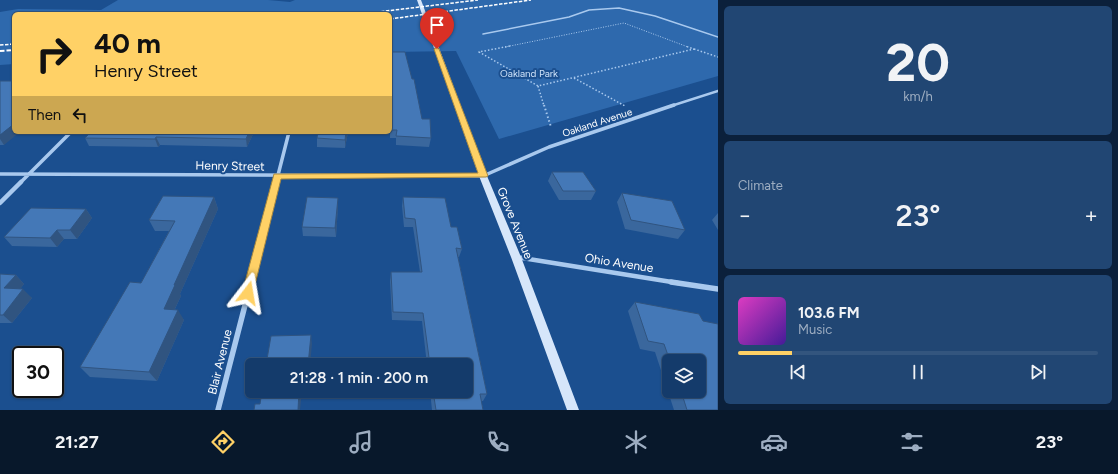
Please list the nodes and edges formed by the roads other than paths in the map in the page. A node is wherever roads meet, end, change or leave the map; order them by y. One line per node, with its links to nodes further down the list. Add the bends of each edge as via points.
1 (419, 0): 10 (street, Grove Avenue)
2 (482, 34): 3 (lane, via 569,17 589,10 620,8 655,16)
3 (718, 37)
4 (718, 91): 10 (street, Oakland Avenue, via 549,147)
5 (69, 134): 8 (street)
6 (288, 134): 9 (street, Blair Avenue)
7 (0, 174): 8 (street, Henry Street)
8 (29, 174): 9 (street, Henry Street); 11 (street)
9 (277, 176): 10 (street, Henry Street); 14 (street, Blair Avenue)
10 (483, 176): 12 (street, Grove Avenue)
11 (0, 203)
12 (516, 257): 13 (street, Ohio Avenue); 15 (street, Grove Avenue)
13 (718, 289)
14 (218, 410)
15 (573, 410)

